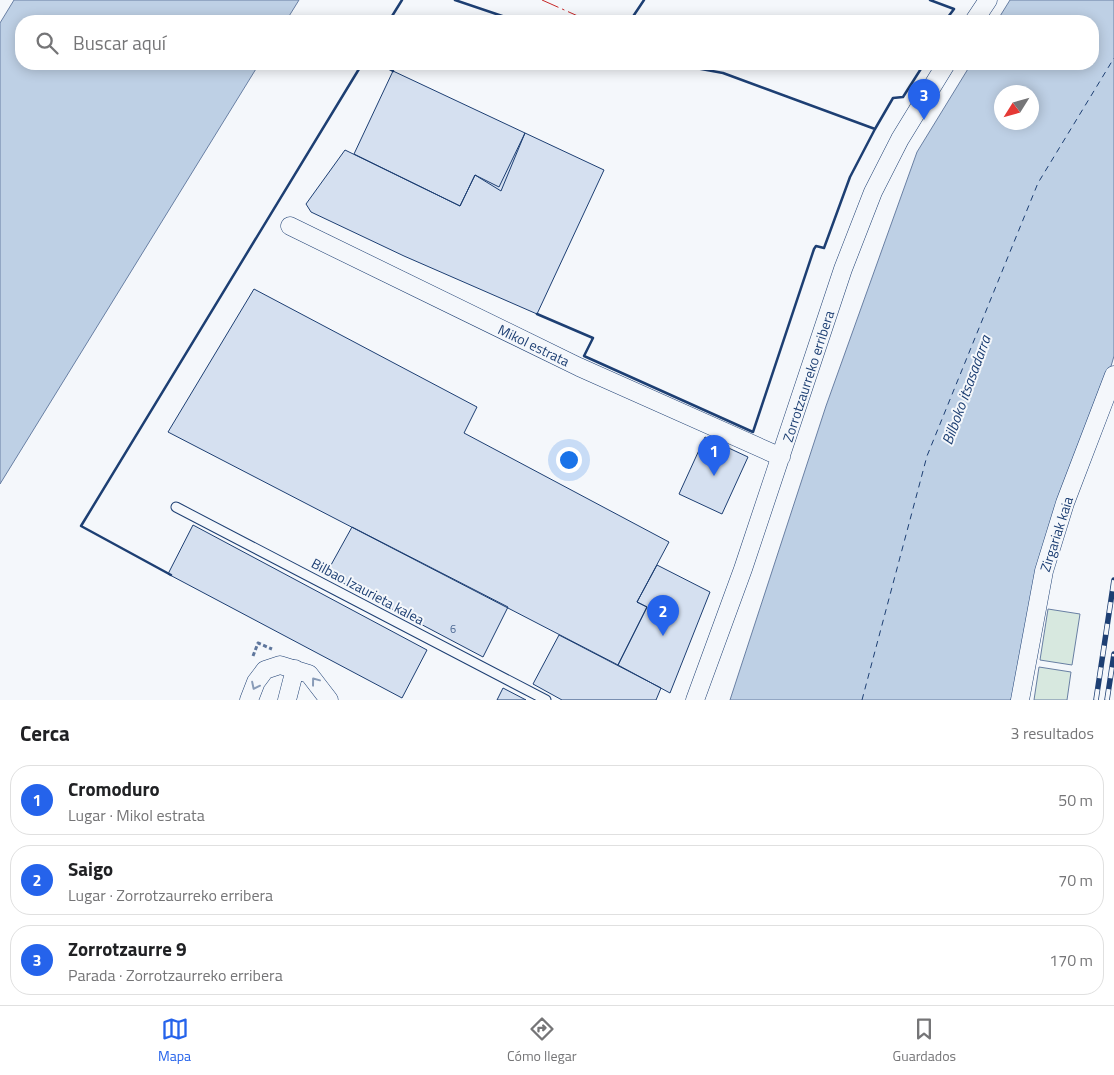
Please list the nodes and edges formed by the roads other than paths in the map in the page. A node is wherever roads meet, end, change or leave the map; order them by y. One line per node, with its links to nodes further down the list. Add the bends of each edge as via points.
1 (988, 0): 2 (street)
2 (978, 15)
3 (942, 70): 6 (street, Zorrotzaurreko erribera, via 900,139 873,192 843,269)
4 (290, 226): 6 (street, Mikol estrata, via 579,367)
5 (1114, 375): 14 (street, Zirgariak kaia, via 1065,503 1044,571)
6 (781, 457): 13 (street, Zorrotzaurreko erribera)
7 (176, 507): 12 (lane, Bilbao Izaurieta kalea)
8 (295, 669): 9 (street, one-way to 9, via 280,665 265,670); 10 (street); 11 (street, one-way to 8, via 309,674)
9 (249, 700)
10 (287, 700)
11 (329, 700)
12 (546, 700)
13 (695, 700)
14 (1020, 700)

